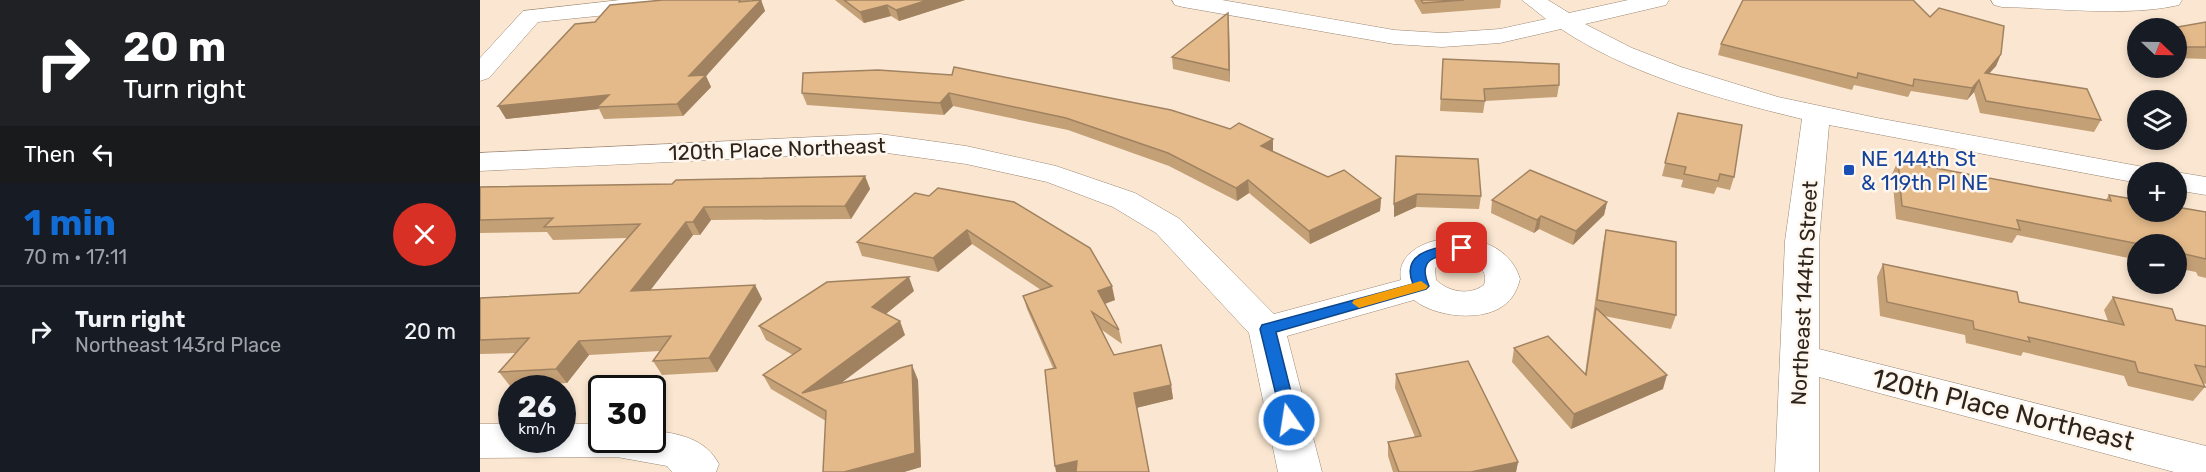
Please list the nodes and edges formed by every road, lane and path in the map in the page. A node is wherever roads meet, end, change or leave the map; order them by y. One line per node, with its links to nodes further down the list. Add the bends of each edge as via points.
1 (685, 0): 7 (street)
2 (1183, 0): 8 (street, via 1403,38 1500,36)
3 (1533, 0): 8 (street)
4 (1658, 0): 8 (street)
5 (2002, 0): 6 (street, via 2138,4)
6 (2170, 0)
7 (535, 8): 9 (street)
8 (1562, 22): 10 (street, via 1640,62)
9 (480, 73)
10 (1816, 115): 12 (street); 17 (street, Northeast 144th Street, via 1802,241)
11 (480, 162): 16 (street, 120th Place Northeast, via 880,143 966,155 1056,175 1124,200 1168,226)
12 (2127, 172)
13 (2187, 183): 14 (street)
14 (2206, 186)
15 (1421, 286): 16 (street)
16 (1267, 329): 21 (street)
17 (1800, 358): 19 (street, 120th Place Northeast); 22 (street, Northeast 144th Street)
18 (480, 441): 20 (street, via 617,440 678,450 697,464)
19 (2206, 463)
20 (694, 472)
21 (1300, 472)
22 (1797, 472)

